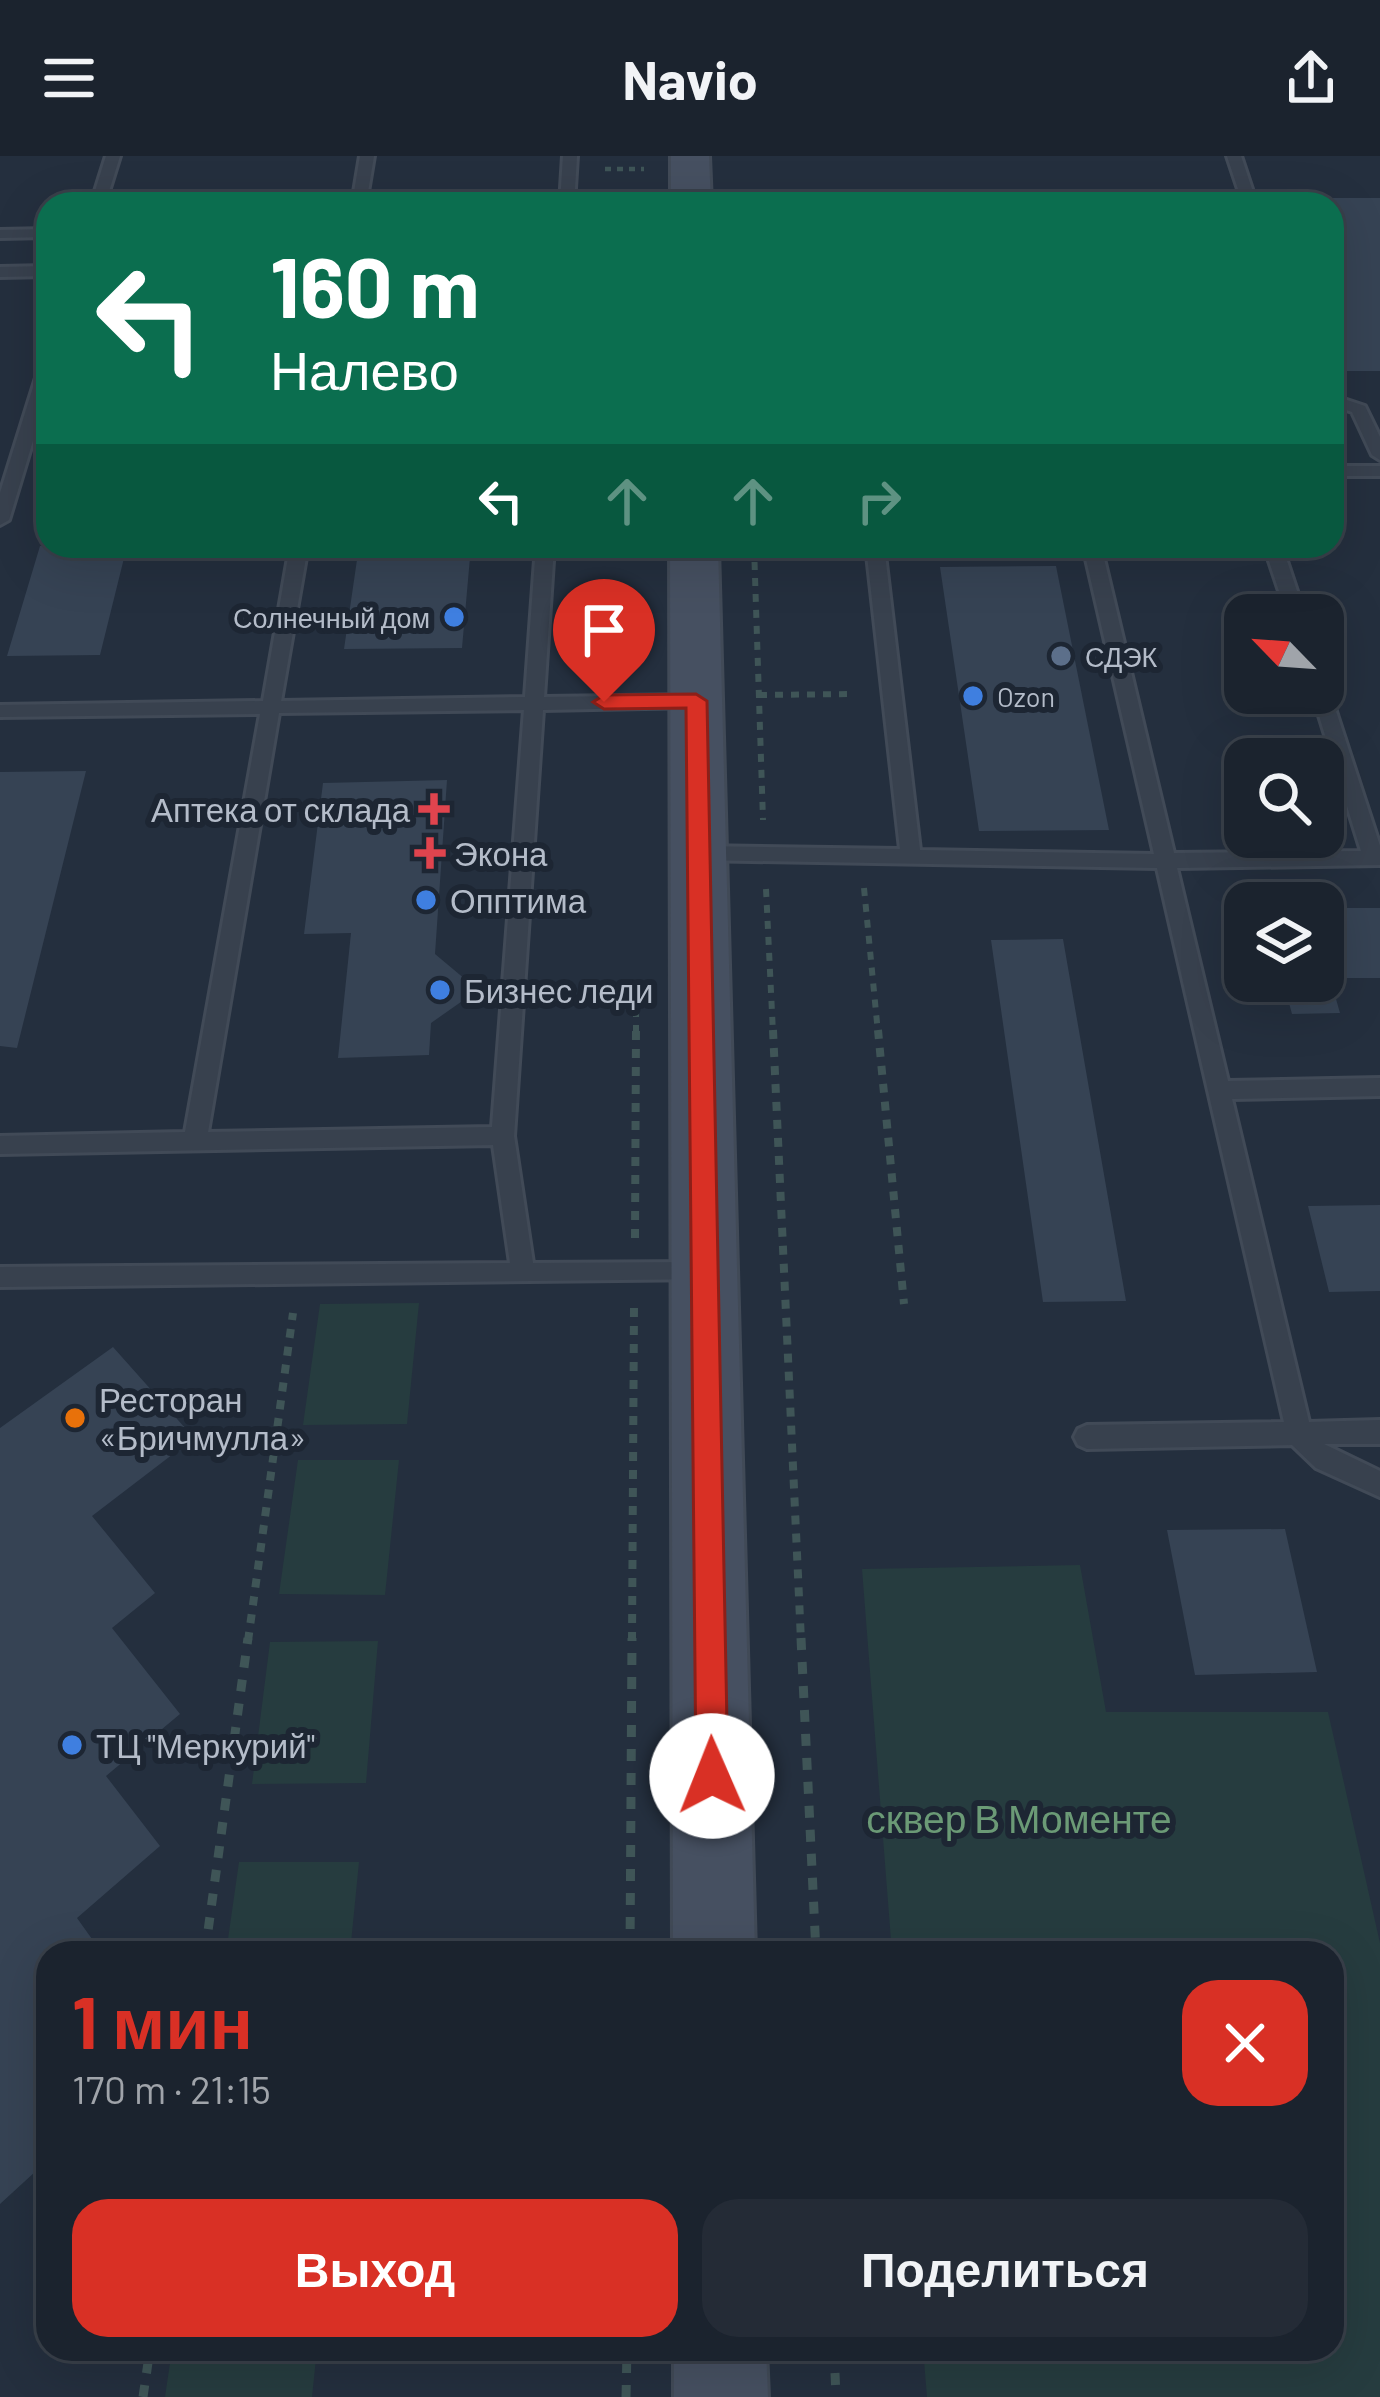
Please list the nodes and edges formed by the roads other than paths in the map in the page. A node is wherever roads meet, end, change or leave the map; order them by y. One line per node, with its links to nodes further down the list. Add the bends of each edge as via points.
1 (113, 156): 6 (lane)
2 (367, 156): 7 (lane)
3 (570, 156): 8 (lane)
4 (691, 156): 9 (main road)
5 (1234, 156): 10 (lane)
6 (102, 192)
7 (361, 192)
8 (568, 192)
9 (691, 192)
10 (1246, 192)
11 (36, 233): 12 (lane)
12 (0, 234)
13 (0, 272): 14 (lane)
14 (36, 272)
15 (36, 404): 20 (lane)
16 (1344, 404): 17 (lane, via 1359,409)
17 (1380, 455)
18 (1344, 471): 19 (lane)
19 (1380, 471)
20 (0, 520)
21 (297, 558): 30 (lane)
22 (543, 558): 29 (lane)
23 (697, 558): 28 (main road)
24 (876, 558): 34 (lane)
25 (1095, 558): 36 (lane)
26 (1278, 558): 27 (lane)
27 (1289, 594)
28 (728, 698): 29 (lane); 33 (main road)
29 (535, 702): 30 (lane); 39 (lane)
30 (270, 709): 31 (lane); 40 (lane)
31 (0, 711)
32 (1328, 714): 35 (lane)
33 (698, 853): 34 (lane); 42 (main road)
34 (910, 855): 36 (lane)
35 (1377, 859): 36 (lane)
36 (1162, 861): 38 (lane)
37 (1380, 1087): 38 (lane)
38 (1216, 1090): 45 (lane)
39 (503, 1136): 40 (lane); 43 (lane)
40 (195, 1142): 41 (lane)
41 (0, 1145)
42 (705, 1272): 43 (lane); 49 (main road)
43 (523, 1273): 44 (lane)
44 (0, 1277)
45 (1299, 1432): 46 (lane); 47 (lane); 48 (lane, via 1325,1462)
46 (1380, 1432)
47 (1088, 1437)
48 (1380, 1485)
49 (714, 1941)
50 (720, 2361): 51 (main road)
51 (721, 2397)

